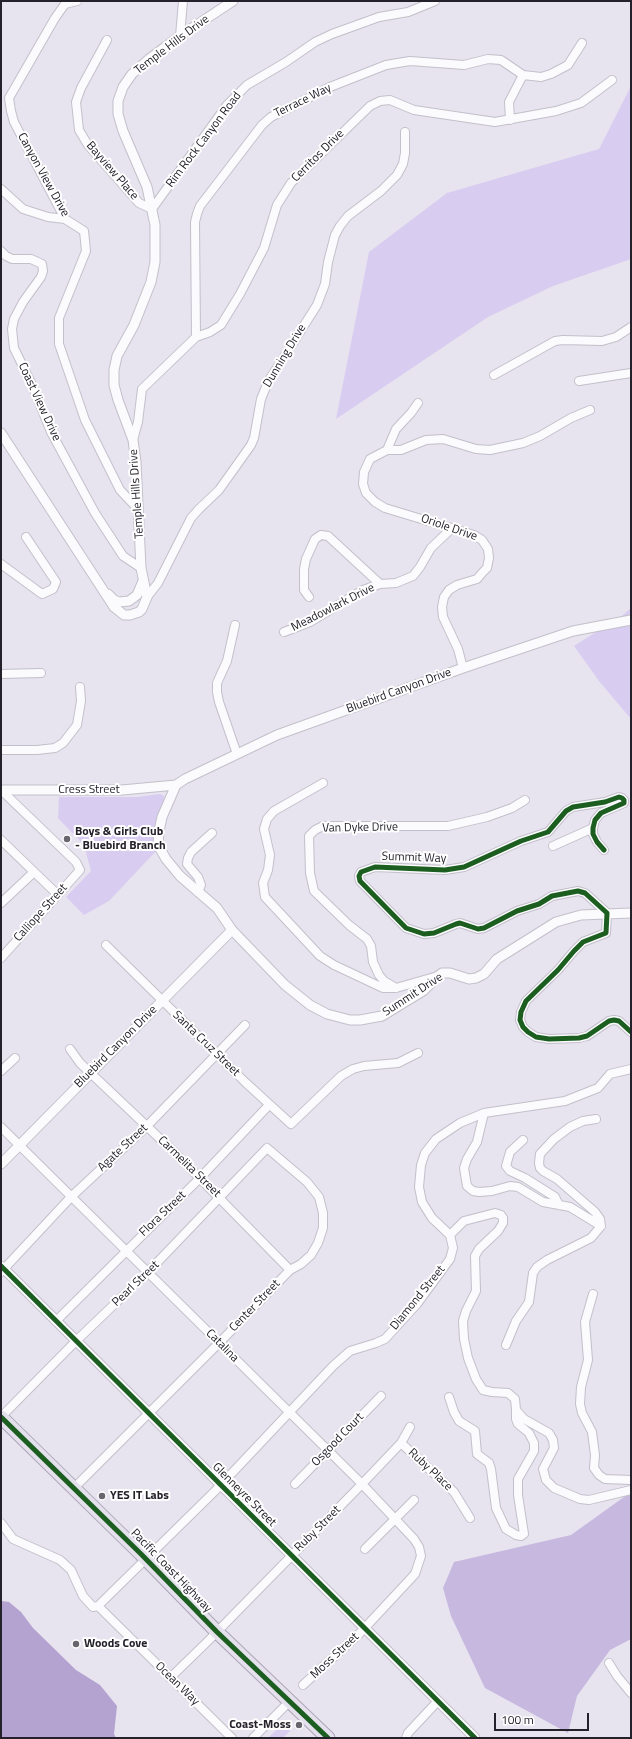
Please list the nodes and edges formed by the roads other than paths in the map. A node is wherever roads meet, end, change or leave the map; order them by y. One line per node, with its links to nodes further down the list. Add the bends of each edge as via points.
1 (77, 1): 14 (street, Canyon View Drive, via 65,4 55,18 9,98 14,122)
2 (183, 1): 5 (street)
3 (233, 1): 5 (street, Temple Hills Drive)
4 (435, 1): 13 (street, Rim Rock Canyon Road, via 408,12 379,17 332,34 247,85 227,105)
5 (180, 36): 13 (street, Temple Hills Drive, via 132,74 122,87 118,101 122,131 147,187)
6 (108, 40): 13 (street, Bayview Place, via 76,102 79,130 88,145 139,203)
7 (582, 43): 8 (street, via 568,64 557,71 541,76)
8 (523, 75): 10 (street, via 509,102); 17 (street, Terrace Way, via 501,60 488,59 464,65 410,62 392,64 371,70 271,117 262,125 197,214)
9 (612, 80): 10 (street, Cerritos Drive, via 581,103)
10 (510, 120): 17 (street, Cerritos Drive, via 495,122 414,110 390,100 370,106 291,183 277,205 264,248 240,294 220,325)
11 (405, 132): 32 (street, Dunning Drive, via 403,164 397,175 381,191 348,216 335,235 322,291 310,316 268,382 261,399 251,445 219,490 191,518)
12 (1, 189): 14 (street, via 24,209 48,217)
13 (152, 209): 24 (street, Temple Hills Drive, via 156,241 151,282 134,324 116,356 114,370 118,400)
14 (65, 219): 26 (street, Canyon View Drive, via 84,231 86,251 59,318 59,344 85,420 120,490)
15 (1, 251): 30 (street, Coast View Drive, via 12,259 31,259 42,264 41,277 14,319 14,348 51,432 95,513 123,556)
16 (631, 327): 19 (street, via 616,337 602,341 555,341)
17 (196, 337): 24 (street, Cerritos Drive, via 142,389)
18 (631, 373): 20 (street)
19 (494, 375)
20 (579, 381)
21 (418, 403): 25 (street, via 396,429)
22 (590, 410): 25 (street, via 540,436 504,447 476,449 443,439 426,440 401,450)
23 (1, 433): 34 (street)
24 (133, 440): 26 (street, Temple Hills Drive)
25 (387, 450): 27 (street, Oriole Drive, via 370,459 364,472 366,493 385,508)
26 (138, 509): 30 (street, Temple Hills Drive)
27 (452, 528): 33 (street, Meadowlark Drive, via 431,548 413,576 396,583); 40 (street, Oriole Drive, via 474,535 482,540 488,549 487,568 477,578 449,590 442,607 443,617 458,649)
28 (26, 537): 29 (street, via 56,582 53,589 42,594)
29 (1, 564)
30 (141, 568): 31 (street, Temple Hills Drive)
31 (143, 581): 32 (street); 34 (street, via 134,599 125,602 114,600); 35 (street, Temple Hills Drive)
32 (158, 583): 35 (street, Dunning Drive)
33 (380, 584): 36 (street, via 328,536 321,535 315,539 304,569 304,590); 39 (street, Meadowlark Drive, via 363,590 310,622)
34 (104, 591): 35 (street, via 114,607 130,615 142,609)
35 (147, 597)
36 (309, 597)
37 (631, 620): 40 (street, Bluebird Canyon Drive, via 573,632)
38 (235, 625): 45 (street, via 227,661 217,683 217,692)
39 (284, 632)
40 (462, 668): 45 (street, Bluebird Canyon Drive, via 277,735)
41 (41, 673): 42 (street)
42 (1, 674)
43 (80, 687): 44 (street, via 81,701 77,725 63,743 54,748 37,750)
44 (1, 750)
45 (237, 754): 47 (street, Bluebird Canyon Drive)
46 (324, 783): 65 (street, via 274,811 267,819 264,829 270,855 263,883 265,897 320,956 383,988)
47 (176, 785): 48 (street, Cress Street, via 128,790); 56 (street, Summit Drive, via 162,817 158,845 180,876)
48 (1, 790): 57 (street, Calliope Street, via 76,862 78,873)
49 (525, 800): 65 (street, Van Dyke Drive, via 487,817 448,826 323,826 309,836 310,873 314,891 367,939 379,975)
50 (593, 828): 53 (street); 54 (street, via 597,842); 59 (street, Summit Way, via 601,813 624,803 624,800 619,797 573,807 566,811 548,832 521,841 464,867 445,870 375,867 361,872 359,876 360,881 406,928 424,934 456,924 484,928 552,896 571,892 585,893)
51 (212, 833): 56 (street, via 188,858 187,864 201,885)
52 (1, 840): 55 (street)
53 (553, 846)
54 (604, 850)
55 (34, 872): 57 (street); 58 (street)
56 (198, 892): 61 (street, Summit Drive, via 217,908)
57 (56, 894): 63 (street, Calliope Street)
58 (1, 903)
59 (607, 913): 60 (street, Summit Drive); 64 (street, Summit Drive, via 556,922 497,959 484,974 476,978 470,979 450,973); 68 (street, via 606,933 583,942 574,951 526,1001 520,1020 528,1032 536,1037 549,1039 587,1036 614,1020 619,1021)
60 (631, 913)
61 (232, 930): 64 (street, Summit Drive, via 285,985 310,1005 337,1018 360,1020 382,1016 423,991); 66 (street, Bluebird Canyon Drive)
62 (106, 944): 66 (street, Santa Cruz Street)
63 (1, 958)
64 (438, 976): 65 (street)
65 (396, 988)
66 (162, 1001): 71 (street, Santa Cruz Street); 75 (street, Bluebird Canyon Drive)
67 (245, 1025): 71 (street, Agate Street)
68 (631, 1032)
69 (70, 1049): 75 (street, Carmelita Street)
70 (418, 1053): 76 (street, Santa Cruz Street, via 398,1063 353,1069 341,1076 291,1124)
71 (217, 1054): 76 (street, Santa Cruz Street); 79 (street, Agate Street)
72 (15, 1058): 74 (street)
73 (631, 1069): 77 (street, via 610,1074 598,1088 565,1101)
74 (1, 1072)
75 (90, 1073): 79 (street, Carmelita Street); 82 (street, Bluebird Canyon Drive)
76 (269, 1105): 85 (street, Flora Street)
77 (484, 1114): 88 (street, via 477,1142 464,1168 467,1186 479,1192 510,1186 543,1202); 90 (street, via 460,1123 436,1139 425,1153 421,1165 419,1177 422,1202 432,1218)
78 (596, 1119): 89 (street, via 583,1121 554,1138 540,1154 539,1163 543,1171 557,1179 596,1212)
79 (147, 1126): 85 (street, Carmelita Street); 86 (street, Agate Street)
80 (1, 1127): 82 (street, Catalina)
81 (523, 1140): 88 (street, via 510,1152 506,1166 510,1171 555,1197)
82 (19, 1146): 84 (street, Bluebird Canyon Drive); 86 (street, Catalina)
83 (268, 1148): 87 (street, Pearl Street); 93 (street, Center Street, via 307,1182 319,1197 324,1213 318,1243 301,1264)
84 (1, 1164)
85 (200, 1178): 87 (street, Carmelita Street); 91 (street, Flora Street)
86 (71, 1197): 91 (street, Catalina); 92 (street, Agate Street)
87 (220, 1198): 93 (street, Carmelita Street); 94 (street, Pearl Street)
88 (559, 1205): 89 (street, via 570,1207)
89 (601, 1226): 99 (street, via 591,1238 537,1267 533,1273 529,1302 516,1321)
90 (450, 1235): 102 (street, via 464,1220 495,1213 503,1218 498,1231 475,1256 476,1291 463,1321 464,1339 468,1358 483,1390 508,1393 515,1399); 104 (street, Diamond Street, via 453,1248 450,1259 385,1339 350,1351)
91 (126, 1250): 94 (street, Catalina); 96 (street, Flora Street)
92 (2, 1269): 96 (street, Glenneyre Street)
93 (290, 1270): 98 (street, Center Street)
94 (148, 1272): 97 (street, Pearl Street); 98 (street, Catalina)
95 (593, 1294): 109 (street, via 585,1322 588,1360 581,1387 580,1404 592,1432 594,1468 605,1479)
96 (56, 1321): 97 (street, Glenneyre Street)
97 (76, 1341): 103 (street, Glenneyre Street); 105 (street, Pearl Street)
98 (219, 1343): 103 (street, Center Street); 104 (street, Catalina)
99 (506, 1345)
100 (381, 1396): 108 (street, Osgood Court)
101 (449, 1397): 102 (street, via 459,1421 475,1432 478,1454 489,1463 496,1508 506,1529 521,1536 524,1534 518,1480 534,1451 534,1443 529,1433 518,1424)
102 (516, 1410): 114 (street, via 524,1419 548,1433 553,1440 554,1448 543,1469 546,1480 554,1488 568,1496 588,1500)
103 (149, 1413): 112 (street, Glenneyre Street); 113 (street, Center Street)
104 (290, 1414): 108 (street, Catalina); 112 (street, Diamond Street)
105 (1, 1417): 113 (highway, Pacific Coast Highway)
106 (410, 1427): 107 (street, Ruby Street)
107 (401, 1444): 111 (street, Ruby Street); 116 (street, Ruby Place, via 454,1492)
108 (327, 1450): 110 (street, Osgood Court); 111 (street, Catalina)
109 (631, 1480)
110 (295, 1484)
111 (362, 1484): 117 (street, Catalina); 120 (street, Ruby Street)
112 (221, 1485): 120 (street, Glenneyre Street); 121 (street, Diamond Street)
113 (74, 1488): 121 (highway, Pacific Coast Highway)
114 (631, 1490)
115 (414, 1500): 117 (street)
116 (470, 1518)
117 (396, 1520): 119 (street); 122 (street, Catalina, via 419,1547 421,1556)
118 (1, 1523): 123 (street, Ocean Way, via 13,1539 60,1560 71,1570 83,1596 93,1607)
119 (366, 1549)
120 (291, 1557): 124 (street, Glenneyre Street); 125 (street, Ruby Street)
121 (147, 1559): 123 (street, Diamond Street); 125 (highway, Pacific Coast Highway)
122 (415, 1574): 124 (street, Moss Street)
123 (98, 1606): 127 (street, Ocean Way)
124 (364, 1628): 128 (street, Moss Street); 131 (street, Glenneyre Street)
125 (217, 1632): 127 (street, Ruby Street); 130 (highway, Pacific Coast Highway)
126 (609, 1663): 129 (street)
127 (170, 1678): 132 (street, Ocean Way)
128 (303, 1685)
129 (631, 1693)
130 (290, 1701): 133 (street); 134 (highway, Pacific Coast Highway)
131 (438, 1702): 135 (street); 136 (street, Glenneyre Street)
132 (232, 1738)
133 (254, 1738)
134 (328, 1738)
135 (406, 1738)
136 (474, 1738)

